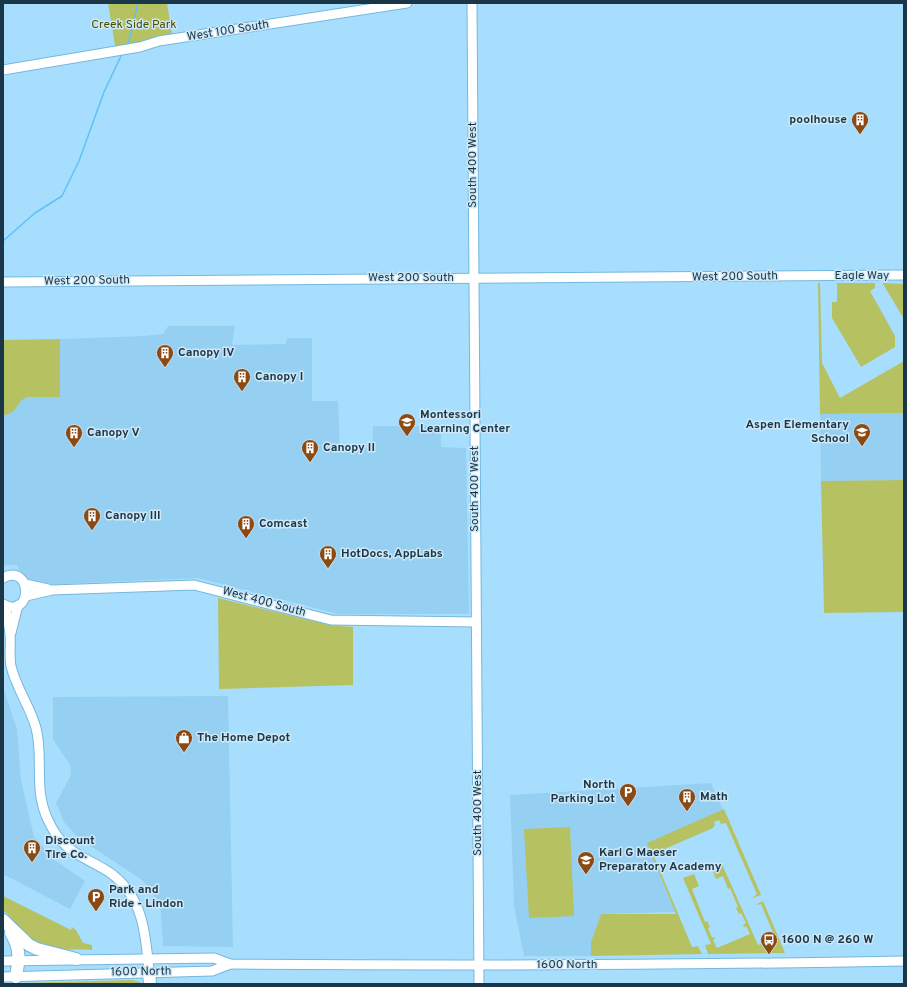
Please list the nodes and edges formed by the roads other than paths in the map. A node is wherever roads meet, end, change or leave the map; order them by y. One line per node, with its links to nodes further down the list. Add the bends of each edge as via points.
1 (407, 3): 3 (street, West 100 South, via 159,41 140,47)
2 (472, 3): 6 (street, South 400 West)
3 (3, 70)
4 (904, 275): 5 (street, Eagle Way)
5 (820, 276): 6 (street, West 200 South)
6 (474, 278): 7 (street, West 200 South); 14 (street, South 400 West)
7 (3, 282)
8 (3, 578): 9 (street, West 400 South, via 18,577)
9 (25, 584): 10 (street, West 400 South); 11 (street)
10 (52, 590): 11 (street, West 400 South); 14 (street, West 400 South, via 194,585 332,620)
11 (26, 596): 13 (street)
12 (4, 605): 13 (street); 15 (street)
13 (18, 605): 15 (street)
14 (476, 622): 23 (street, South 400 West)
15 (10, 635): 17 (street, via 11,665 15,680 36,728 39,791 48,822 71,851 109,872 125,886 144,924)
16 (4, 921): 18 (highway, via 29,945); 20 (highway, via 19,947)
17 (148, 958): 18 (street, 1600 North); 22 (street, 1600 North, via 214,958); 26 (street)
18 (76, 959): 20 (street, 1600 North)
19 (3, 960): 20 (street, 1600 North)
20 (19, 960): 25 (highway)
21 (904, 961): 23 (street, 1600 North)
22 (230, 964): 23 (street, 1600 North); 26 (street, 1600 North, via 212,971)
23 (478, 965): 27 (street, South 400 West)
24 (3, 977): 25 (street, 1600 North)
25 (16, 977): 26 (street, 1600 North)
26 (150, 978)
27 (479, 984)

